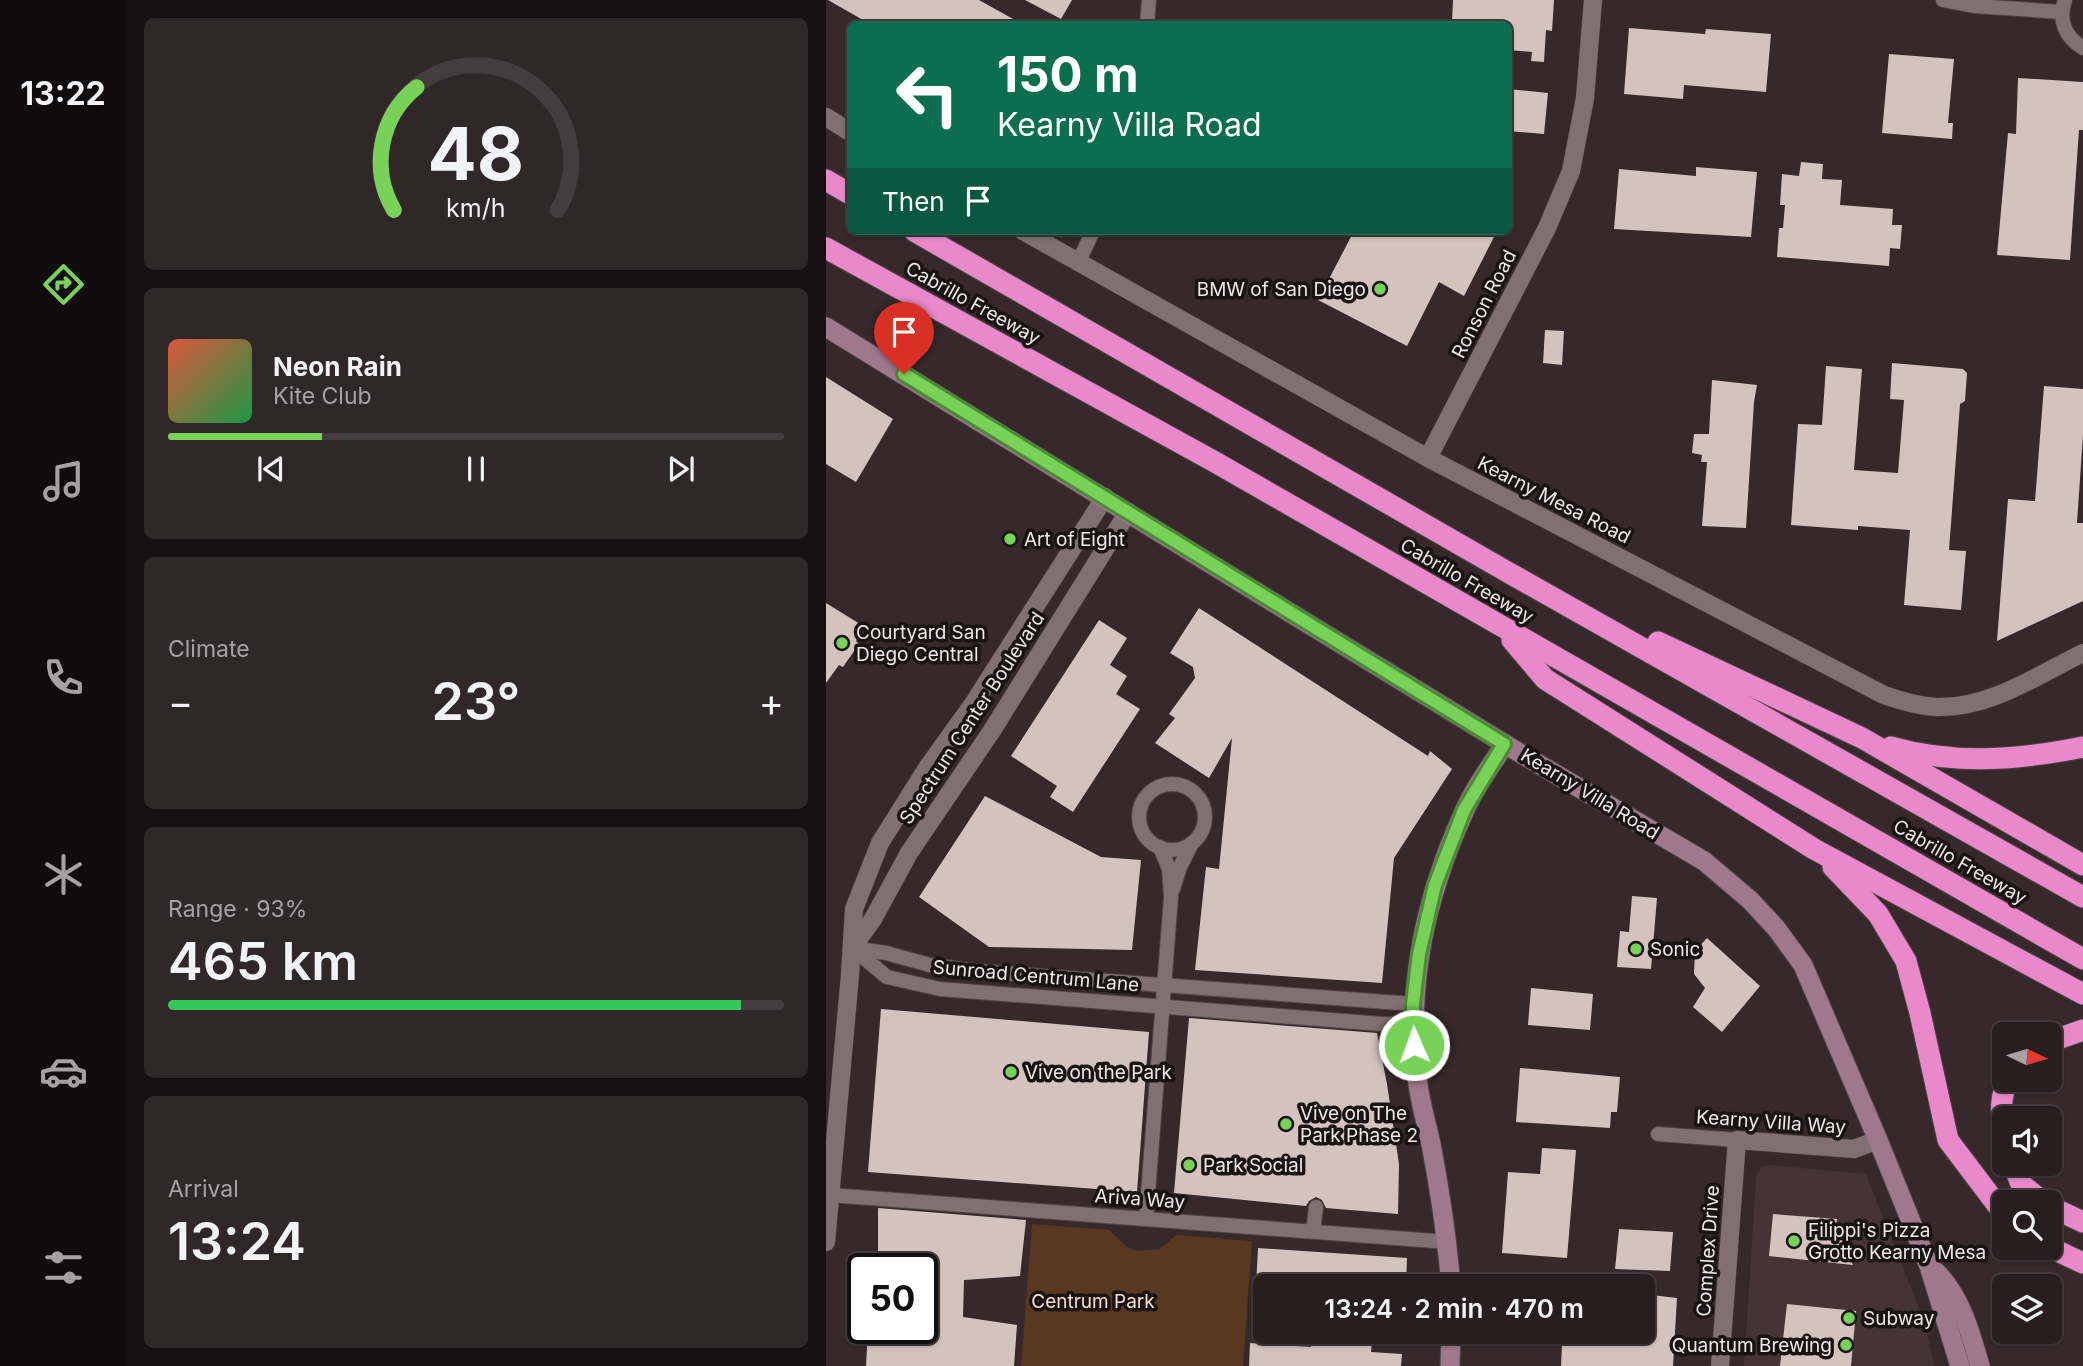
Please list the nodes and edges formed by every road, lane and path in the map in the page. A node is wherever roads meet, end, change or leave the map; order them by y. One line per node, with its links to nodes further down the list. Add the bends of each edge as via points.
1 (1149, 0): 5 (street)
2 (1593, 0): 17 (street, Ronson Road, via 1585,98 1571,171 1547,228)
3 (1943, 0): 4 (street, via 1975,6)
4 (2063, 6): 6 (street, via 2065,29)
5 (1147, 21)
6 (2083, 48)
7 (826, 117): 8 (street)
8 (847, 130)
9 (826, 180): 10 (highway)
10 (847, 192)
11 (921, 235): 20 (highway, Cabrillo Freeway)
12 (1030, 235): 15 (street, Kearny Mesa Road)
13 (1091, 235): 15 (street)
14 (826, 248): 21 (highway, Cabrillo Freeway, via 1215,462)
15 (1078, 263): 17 (street, Kearny Mesa Road)
16 (826, 327): 18 (main road, Kearny Villa Road)
17 (1428, 458): 22 (street, Kearny Mesa Road, via 1884,695 1909,703 1938,707 1986,701)
18 (1105, 497): 19 (main road, Kearny Villa Road); 32 (street, Spectrum Center Boulevard, via 880,843 854,909)
19 (1128, 512): 24 (main road, Kearny Villa Road); 32 (street, Spectrum Center Boulevard)
20 (1504, 570): 23 (highway); 31 (highway, Cabrillo Freeway)
21 (1504, 630): 28 (highway, via 1545,679); 33 (highway, Cabrillo Freeway)
22 (2083, 653)
23 (1862, 738): 25 (highway, via 1913,753 1983,761); 29 (highway)
24 (1504, 744): 37 (main road, via 1464,810 1435,885 1419,954); 42 (main road, Kearny Villa Road, via 1704,861 1750,900 1803,965)
25 (2083, 747)
26 (1192, 843): 27 (street, via 1171,850); 27 (street, via 1204,825 1202,802 1186,787 1164,785 1146,797 1139,818 1147,839); 30 (street)
27 (1160, 847): 30 (street)
28 (1814, 849): 35 (highway); 47 (highway, via 1878,914 1906,961 1948,1140)
29 (2083, 865)
30 (1171, 897): 34 (street)
31 (2083, 897)
32 (852, 948): 34 (street, Sunroad Centrum Lane, via 976,971); 36 (street, Sunroad Centrum Lane, via 887,977 940,989); 43 (street, Spectrum Center Boulevard)
33 (2083, 959)
34 (1165, 985): 36 (street); 37 (street, Sunroad Centrum Lane)
35 (2083, 994)
36 (1162, 1006): 37 (street, Sunroad Centrum Lane, via 1382,1024); 50 (street)
37 (1413, 1013): 54 (main road, via 1417,1079)
38 (2083, 1030): 39 (highway)
39 (2062, 1037)
40 (1658, 1134): 41 (street, Kearny Villa Way)
41 (1737, 1140): 42 (street, Kearny Villa Way, via 1854,1149); 61 (street, Complex Drive)
42 (1878, 1140): 57 (main road, Kearny Villa Road)
43 (829, 1170): 46 (street, Spectrum Center Boulevard)
44 (2018, 1176): 45 (highway)
45 (2028, 1190)
46 (830, 1195): 50 (street, Ariva Way); 53 (street, Spectrum Center Boulevard)
47 (1992, 1198)
48 (1315, 1207): 52 (street)
49 (2062, 1212): 51 (highway)
50 (1146, 1219): 52 (street, Ariva Way)
51 (2083, 1222)
52 (1319, 1236): 54 (street, Ariva Way)
53 (826, 1242)
54 (1448, 1242): 58 (main road)
55 (2062, 1253): 56 (highway)
56 (2083, 1263)
57 (1929, 1266): 62 (main road, Kearny Villa Road); 63 (main road, Kearny Villa Road, via 1946,1281 1971,1332)
58 (1450, 1274)
59 (1451, 1344): 60 (main road)
60 (1450, 1366)
61 (1720, 1366)
62 (1960, 1366)
63 (1980, 1366)

